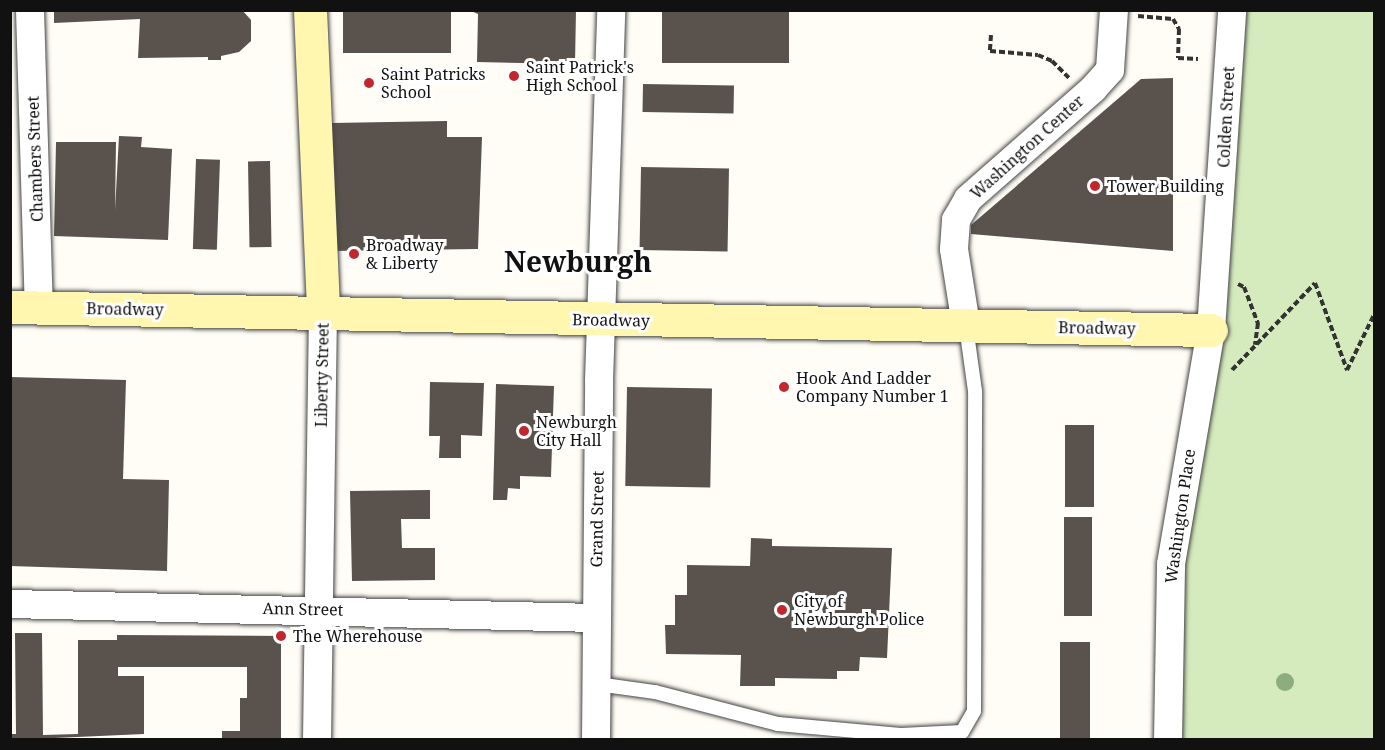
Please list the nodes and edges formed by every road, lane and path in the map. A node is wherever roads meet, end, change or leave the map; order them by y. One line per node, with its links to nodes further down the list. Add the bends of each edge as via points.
1 (30, 10): 10 (street, Chambers Street)
2 (310, 10): 11 (street, Liberty Street)
3 (610, 10): 13 (street, Grand Street)
4 (1232, 10): 9 (street, Сolden Street)
5 (1114, 12): 7 (path, via 1173,20 1179,28 1178,58); 8 (street, Washington Center, via 1110,70)
6 (991, 35): 8 (path, via 990,51 1018,51 1052,61)
7 (1198, 59)
8 (1086, 95): 14 (street, Washington Center, via 968,199 956,219 954,249)
9 (1217, 272): 15 (street, Сolden Street); 16 (path, via 1244,287 1258,323)
10 (25, 307): 11 (street, Broadway)
11 (323, 313): 13 (street, Broadway); 19 (street, Liberty Street)
12 (1374, 315): 16 (path, via 1347,370 1315,283)
13 (600, 320): 14 (street, Broadway); 20 (street, Grand Street)
14 (966, 326): 15 (street, Broadway); 21 (lane, via 975,391 974,711 962,732 901,735 778,724 655,692)
15 (1211, 330): 24 (street, Washington Place, via 1171,564)
16 (1254, 346): 17 (path)
17 (1225, 377)
18 (10, 604): 19 (street, Ann Street)
19 (317, 609): 20 (street, Ann Street); 22 (street, Liberty Street)
20 (596, 618): 21 (street, Grand Street)
21 (597, 684): 23 (street, Grand Street)
22 (317, 740)
23 (597, 740)
24 (1168, 740)

